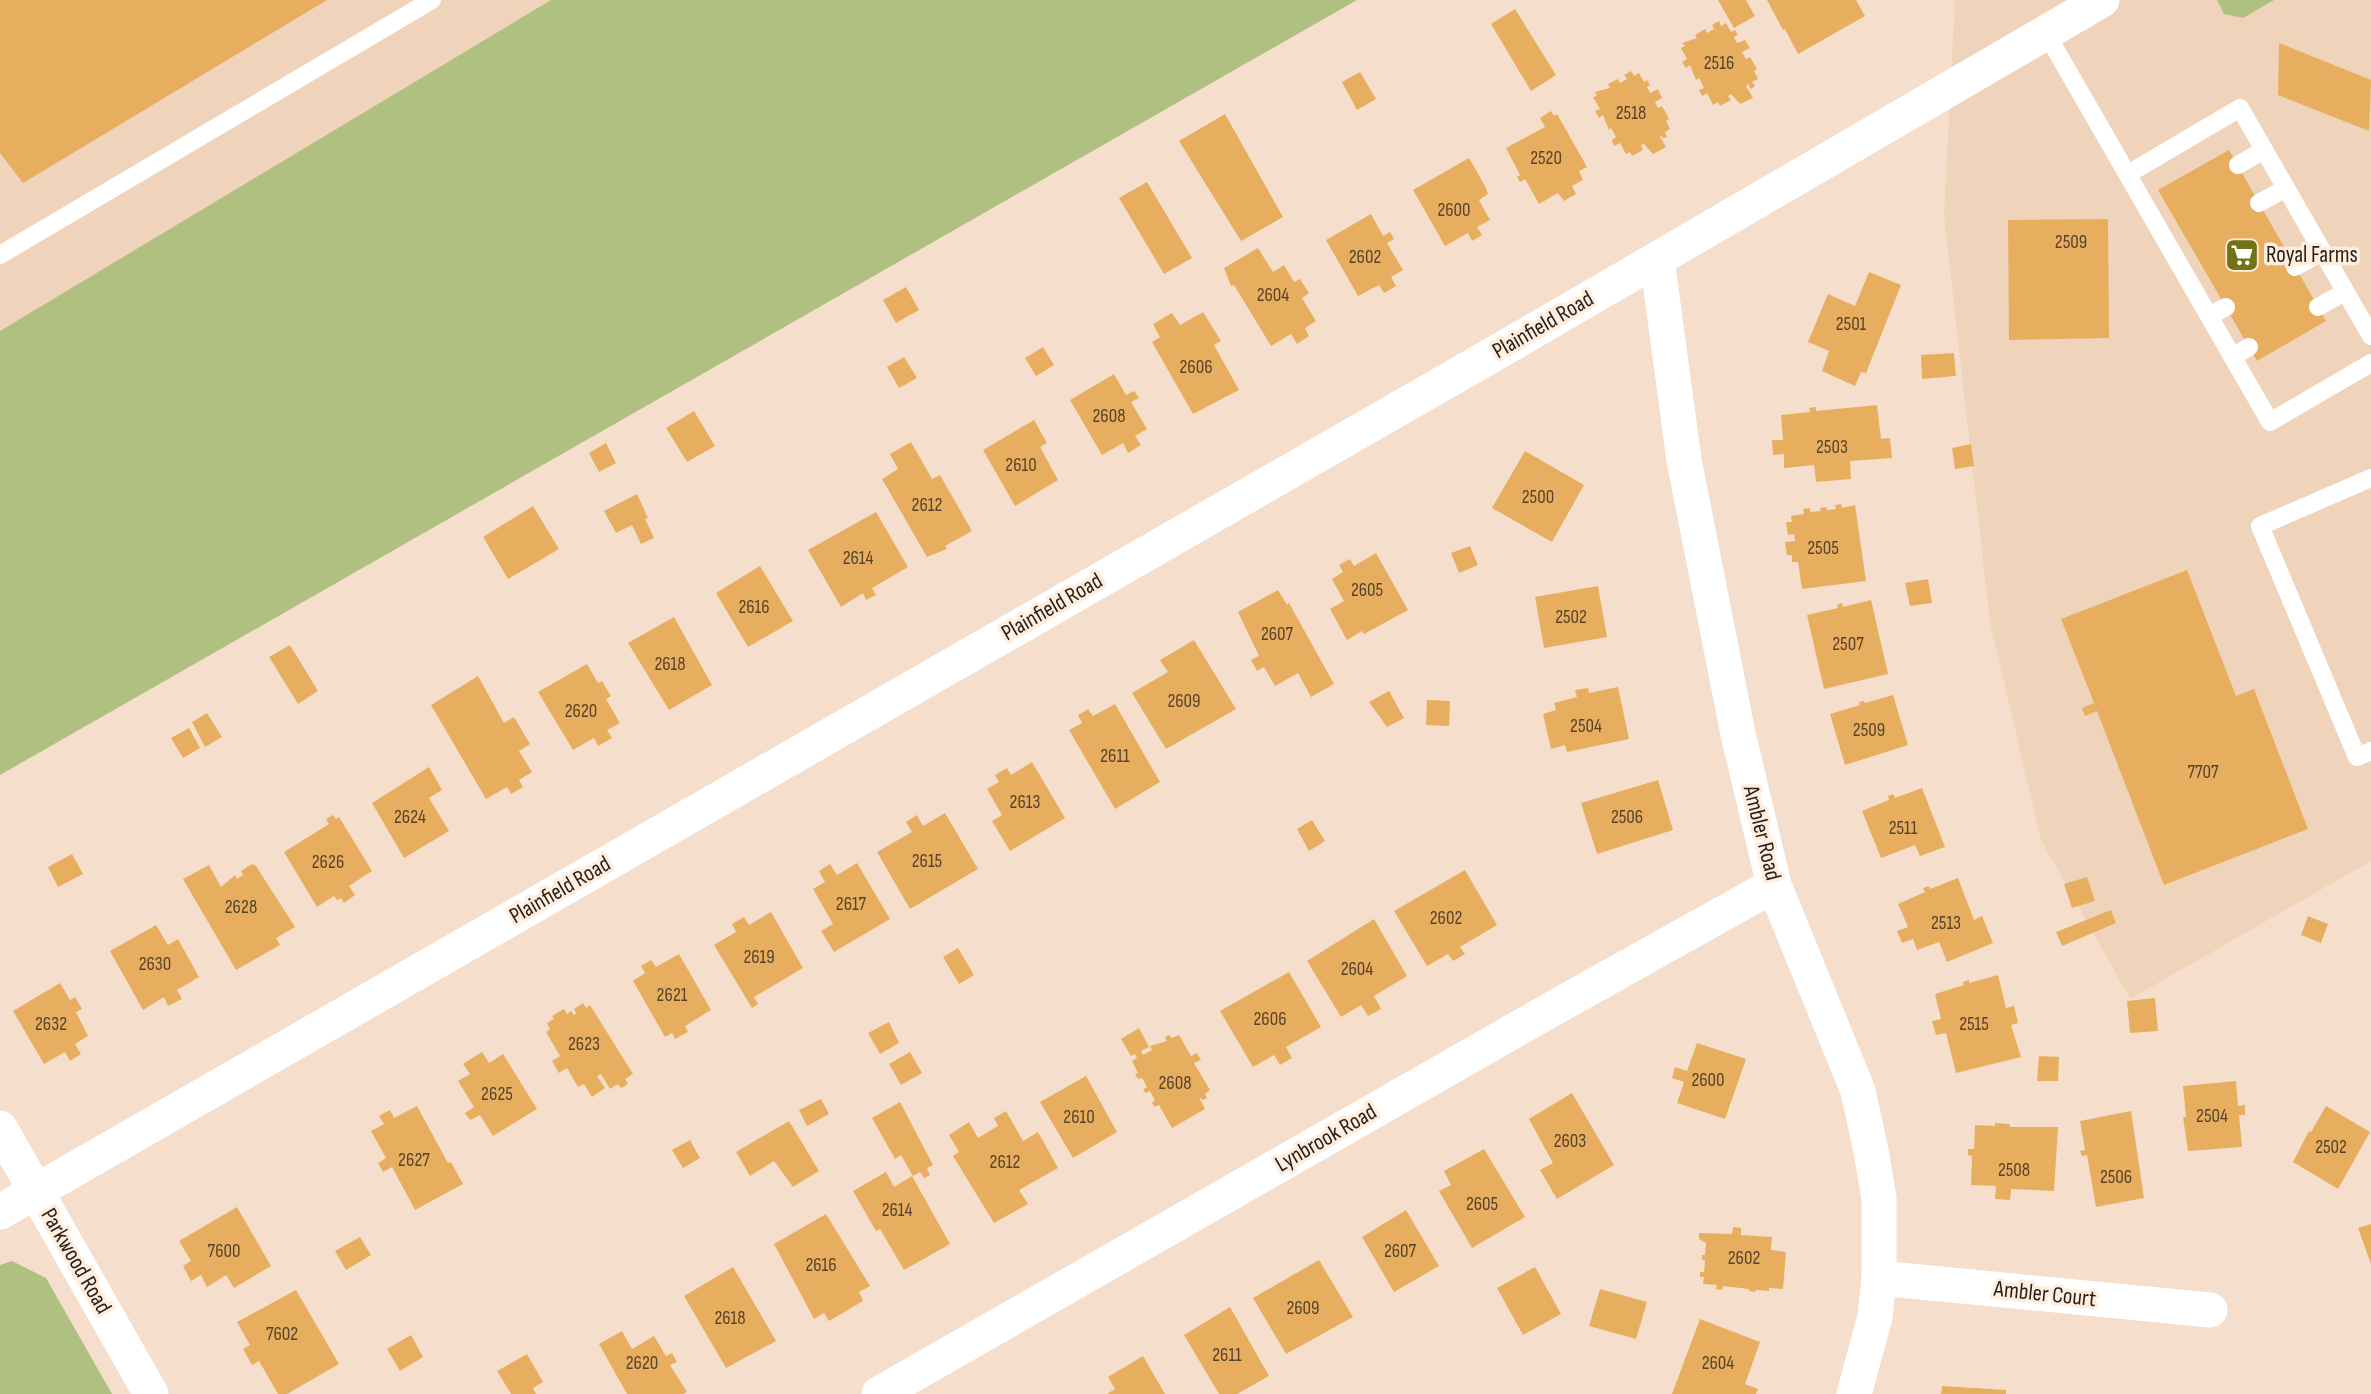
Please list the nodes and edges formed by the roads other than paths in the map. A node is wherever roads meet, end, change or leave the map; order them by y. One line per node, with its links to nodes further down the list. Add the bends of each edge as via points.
1 (432, 0): 12 (lane)
2 (2102, 0): 3 (street, Plainfield Road)
3 (2046, 33): 6 (lane); 13 (street, Plainfield Road)
4 (2264, 150): 5 (lane); 6 (lane, via 2240,108); 7 (lane)
5 (2238, 165)
6 (2127, 174): 11 (lane, via 2158,210)
7 (2286, 188): 8 (lane); 10 (lane)
8 (2259, 203)
9 (2189, 244): 11 (lane)
10 (2322, 252): 14 (lane); 15 (lane)
11 (2172, 253): 18 (lane)
12 (0, 256)
13 (1657, 259): 25 (street, Ambler Road, via 1672,388 1700,547); 27 (street, Plainfield Road)
14 (2295, 267)
15 (2345, 292): 17 (lane); 19 (lane)
16 (2226, 307): 18 (lane)
17 (2318, 307)
18 (2209, 316): 21 (lane)
19 (2371, 336)
20 (2249, 347): 21 (lane)
21 (2232, 357): 22 (lane, via 2270,422)
22 (2371, 363)
23 (2370, 481): 24 (lane, via 2260,526 2357,757)
24 (2371, 751)
25 (1774, 885): 29 (street, Ambler Road, via 1858,1091 1880,1198); 32 (street, Lynbrook Road)
26 (0, 1128): 27 (street, Parkwood Road)
27 (36, 1191): 28 (street, Plainfield Road); 31 (street, Parkwood Road)
28 (0, 1212)
29 (1879, 1278): 30 (street, Ambler Court); 33 (street, Ambler Road, via 1875,1317)
30 (2210, 1310)
31 (152, 1394)
32 (879, 1394)
33 (1854, 1394)

